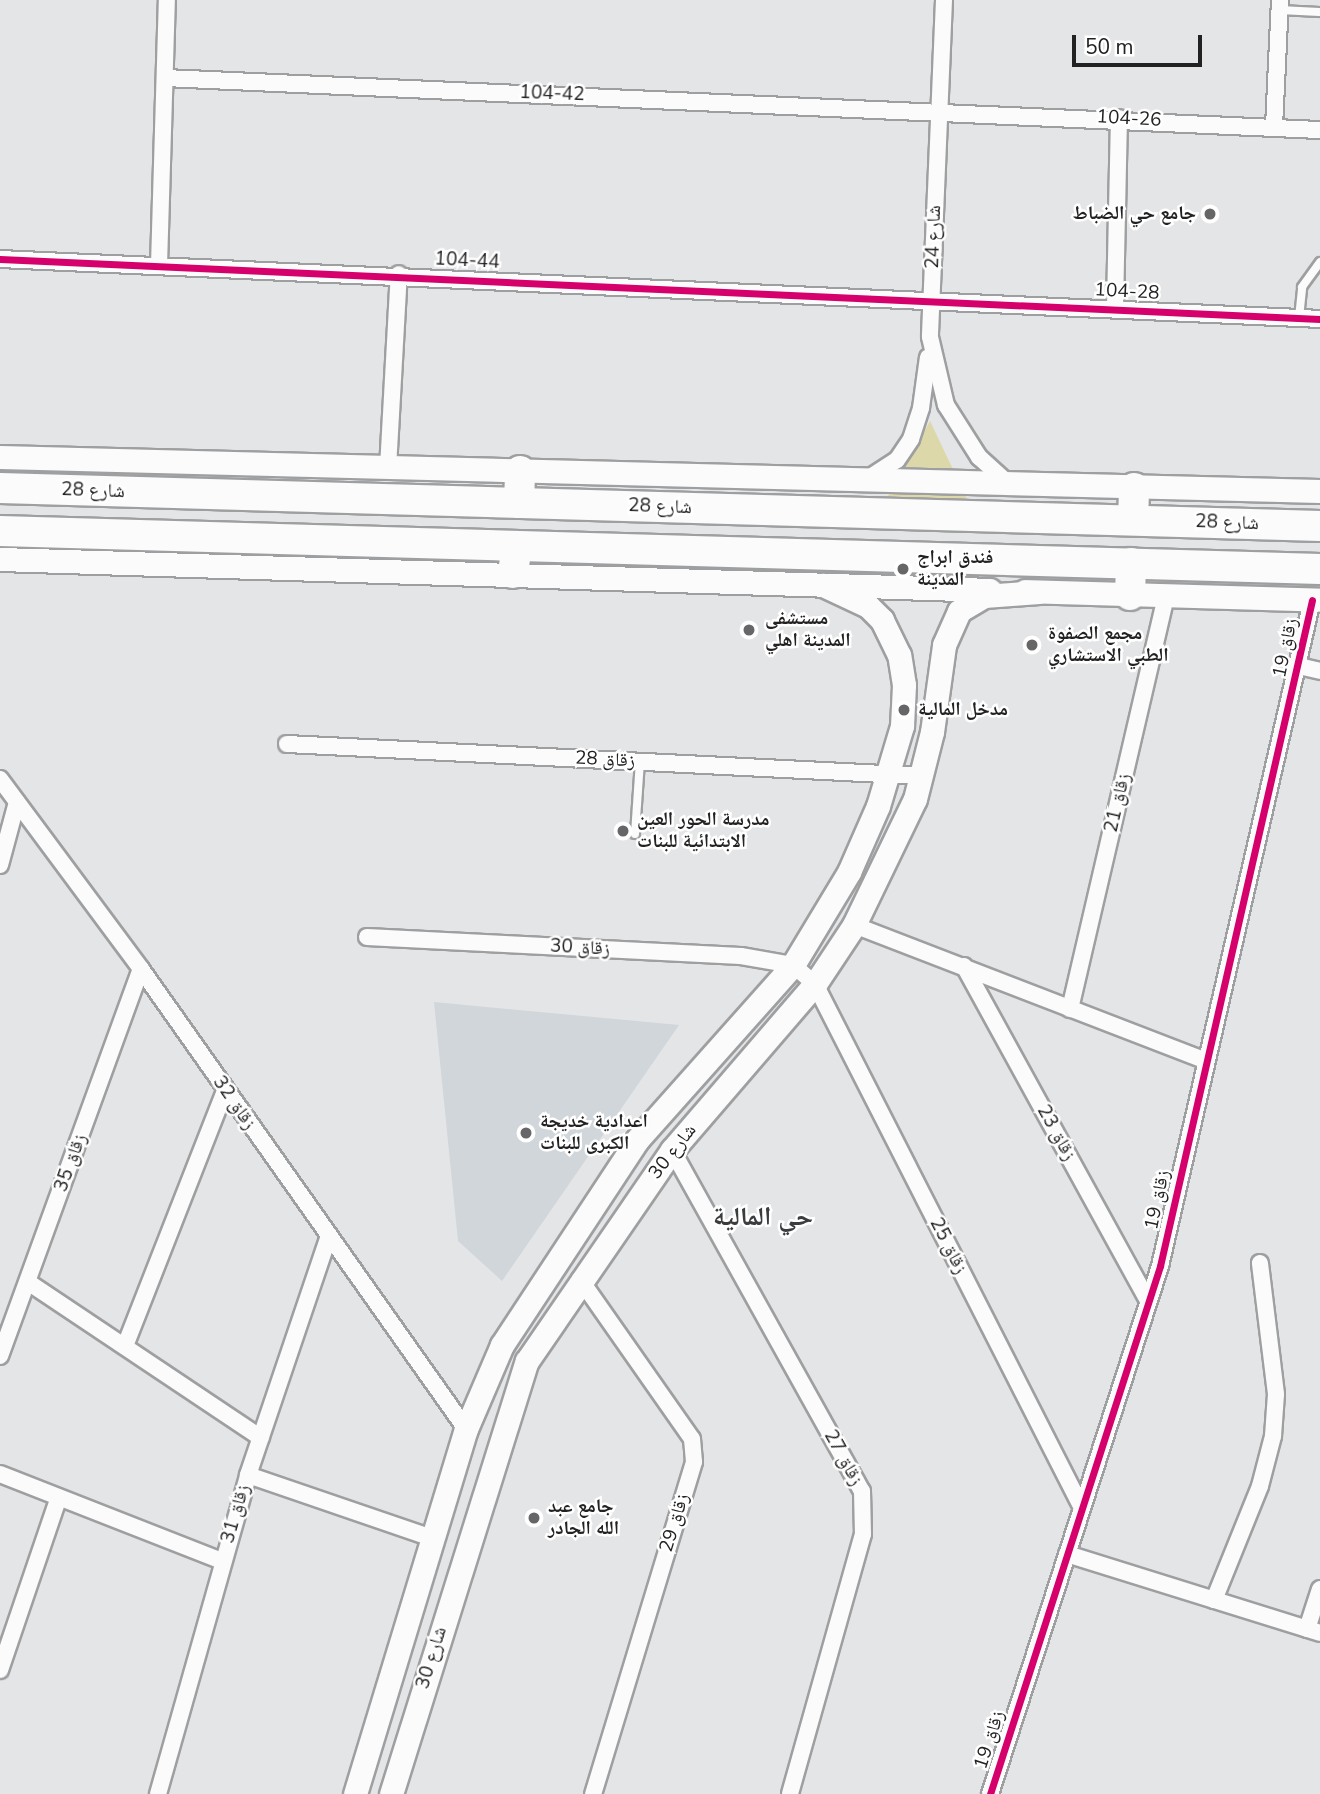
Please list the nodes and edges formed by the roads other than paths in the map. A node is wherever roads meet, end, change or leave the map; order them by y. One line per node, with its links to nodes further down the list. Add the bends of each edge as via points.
1 (167, 0): 5 (street)
2 (944, 0): 6 (street, شارع 24)
3 (1280, 5): 4 (lane); 8 (street)
4 (1320, 12)
5 (165, 78): 6 (street, 104-42); 12 (street)
6 (939, 110): 7 (street, 104-26); 14 (street, شارع 24)
7 (1119, 118): 8 (street, 104-26); 15 (street)
8 (1274, 127): 9 (street, 104-26)
9 (1320, 130)
10 (0, 259): 12 (street, 104-44)
11 (1320, 262): 16 (lane, via 1302,287)
12 (159, 265): 13 (street, 104-44)
13 (399, 274): 14 (street, 104-44); 20 (street)
14 (932, 299): 15 (street, 104-28); 18 (street, شارع 24)
15 (1115, 307): 16 (street, 104-28)
16 (1299, 318): 17 (street, 104-28)
17 (1320, 319)
18 (930, 337): 22 (street, via 921,408 911,439 883,472); 23 (street, شارع 24, via 934,369 952,414 992,473)
19 (0, 457): 20 (main road)
20 (388, 468): 21 (main road)
21 (520, 471): 22 (main road); 27 (highway)
22 (863, 480): 23 (main road)
23 (1016, 486): 25 (main road)
24 (0, 488): 27 (highway, شارع 28)
25 (1134, 488): 26 (main road); 28 (highway)
26 (1320, 491)
27 (519, 503): 28 (highway, شارع 28)
28 (1133, 520): 29 (highway, شارع 28)
29 (1320, 526)
30 (0, 531): 32 (highway)
31 (0, 559): 32 (main road)
32 (515, 559): 33 (highway); 35 (main road)
33 (1130, 564): 34 (highway); 37 (highway)
34 (1320, 569)
35 (823, 585): 36 (main road); 44 (main road, شارع 30, via 868,606 882,620 899,655 904,706)
36 (1039, 592): 37 (main road); 45 (main road, شارع 30, via 984,596 959,611 944,645)
37 (1130, 595): 38 (main road)
38 (1166, 596): 39 (main road); 56 (street, زقاق 21)
39 (1316, 600): 40 (street, زقاق 19)
40 (1299, 666): 41 (street); 57 (street, زقاق 19)
41 (1320, 671)
42 (287, 744): 43 (street, زقاق 28)
43 (640, 761): 44 (street, زقاق 28); 48 (lane)
44 (890, 772): 45 (street, زقاق 28); 52 (main road, شارع 30, via 859,854)
45 (922, 776): 50 (main road, شارع 30, via 897,842)
46 (0, 779): 47 (street, زقاق 32)
47 (17, 802): 49 (street); 54 (street, زقاق 32)
48 (635, 834)
49 (0, 864)
50 (854, 925): 53 (street); 55 (main road, شارع 30)
51 (367, 937): 52 (street, زقاق 30, via 741,956)
52 (793, 965): 55 (street); 67 (main road, شارع 30, via 638,1139 502,1345)
53 (964, 966): 56 (street); 64 (street, زقاق 23)
54 (141, 969): 58 (street, زقاق 32); 63 (street, زقاق 35)
55 (815, 984): 59 (main road, شارع 30); 72 (street, زقاق 25)
56 (1070, 1009): 57 (street)
57 (1204, 1060): 64 (street, زقاق 19)
58 (225, 1091): 60 (street, زقاق 32); 65 (street)
59 (672, 1150): 62 (main road, شارع 30); 85 (street, زقاق 27, via 862,1491 863,1534)
60 (328, 1238): 67 (street, زقاق 32); 68 (street, زقاق 31)
61 (1260, 1263): 77 (street, via 1276,1394 1273,1436 1260,1486)
62 (580, 1279): 83 (main road, شارع 30, via 523,1373); 84 (street, زقاق 29, via 692,1439 694,1462)
63 (28, 1283): 65 (street); 66 (street, زقاق 35)
64 (1148, 1301): 72 (street, زقاق 19)
65 (125, 1346): 68 (street)
66 (0, 1356)
67 (466, 1429): 73 (main road, شارع 30)
68 (261, 1438): 70 (street, زقاق 31)
69 (0, 1474): 71 (street)
70 (248, 1475): 73 (street); 75 (street, زقاق 31)
71 (58, 1500): 75 (street); 78 (street)
72 (1082, 1508): 74 (street, زقاق 19)
73 (435, 1539): 82 (main road, شارع 30)
74 (1067, 1554): 77 (street); 86 (street, زقاق 19)
75 (222, 1561): 81 (street, زقاق 31)
76 (1320, 1589): 79 (street)
77 (1214, 1600): 79 (street)
78 (8, 1621): 80 (street)
79 (1313, 1631)
80 (0, 1671)
81 (158, 1794)
82 (355, 1794)
83 (391, 1794)
84 (593, 1794)
85 (790, 1794)
86 (989, 1794)

